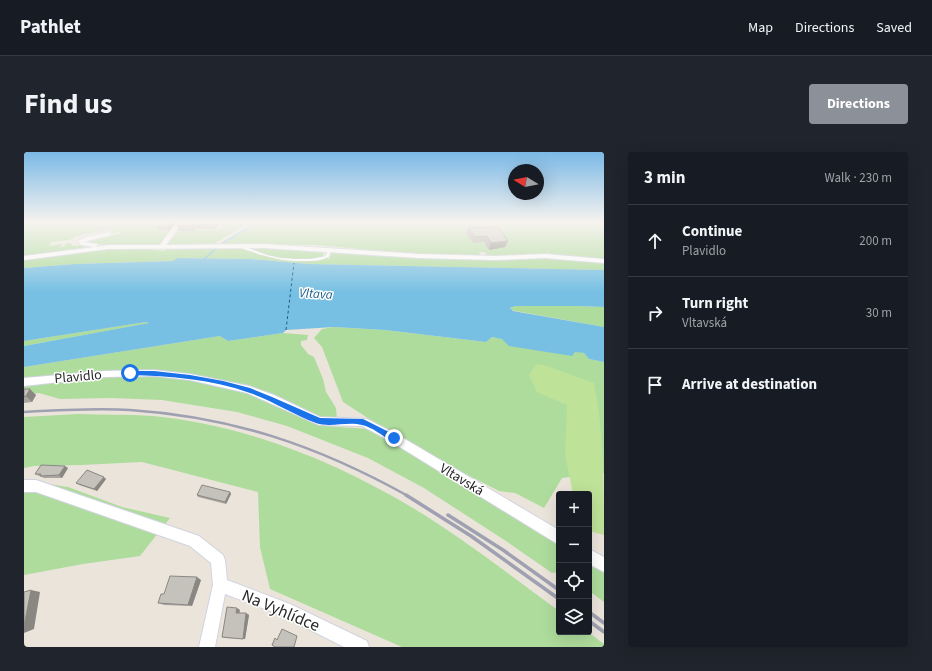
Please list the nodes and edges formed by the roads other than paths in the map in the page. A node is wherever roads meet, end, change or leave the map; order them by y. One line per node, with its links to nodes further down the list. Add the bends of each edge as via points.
1 (92, 245): 4 (street)
2 (162, 246): 3 (street); 4 (street)
3 (238, 246): 5 (street); 9 (lane)
4 (108, 247): 7 (street)
5 (329, 249): 9 (lane, via 327,256 321,260); 11 (street, via 419,256 545,256)
6 (24, 254): 7 (street)
7 (36, 256): 8 (street)
8 (24, 258)
9 (294, 261): 10 (lane)
10 (288, 262)
11 (604, 262)
12 (24, 382): 13 (street, Plavidlo, via 105,374 154,373 190,377 250,390 319,421)
13 (363, 422): 15 (street, Vltavská, via 394,438)
14 (24, 486): 18 (street, via 36,486 194,541 218,560)
15 (556, 536)
16 (592, 558): 17 (street)
17 (604, 565)
18 (220, 585): 19 (street); 20 (street, Na Vyhlídce, via 284,609)
19 (207, 647)
20 (362, 647)

